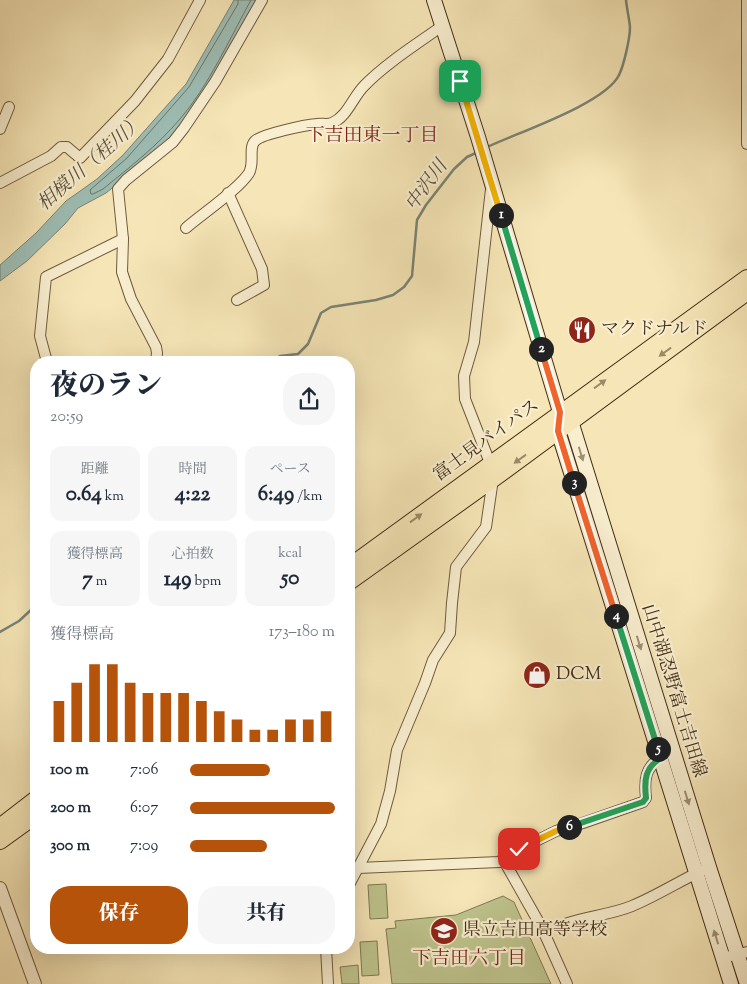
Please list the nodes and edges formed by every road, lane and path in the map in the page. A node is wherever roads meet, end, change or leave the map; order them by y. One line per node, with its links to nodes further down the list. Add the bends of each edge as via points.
1 (200, 0): 10 (street, via 168,59 135,101 80,158 67,147 62,147)
2 (262, 0): 13 (street, via 215,82 184,128 173,142 118,189)
3 (435, 0): 5 (main road, 山中湖忍野富士吉田線)
4 (747, 0): 8 (street)
5 (442, 26): 9 (main road, 山中湖忍野富士吉田線); 11 (street, via 363,87 338,120 263,135 254,141 251,148 253,165)
6 (10, 107): 7 (street)
7 (0, 129)
8 (747, 144)
9 (490, 180): 19 (main road, 山中湖忍野富士吉田線); 20 (street, via 474,342 464,376 465,399)
10 (0, 183)
11 (228, 194): 12 (street); 16 (street, via 262,269 264,285)
12 (186, 228)
13 (123, 239): 17 (street, via 46,276 40,336); 18 (street, via 122,272 131,299 156,347)
14 (747, 278): 19 (highway, 富士見バイパス, one-way to 14)
15 (747, 292): 19 (highway, 富士見バイパス, one-way to 19)
16 (236, 300)
17 (45, 356)
18 (157, 356)
19 (563, 421): 20 (highway, 富士見バイパス); 23 (main road, 山中湖忍野富士吉田線); 30 (main road, 山中湖忍野富士吉田線, one-way to 30)
20 (491, 471): 21 (highway, 富士見バイパス, one-way to 20); 22 (highway, 富士見バイパス); 29 (street, via 486,527 456,567 450,633 433,660 397,750 381,824)
21 (355, 563)
22 (355, 577)
23 (661, 758): 28 (street, via 649,767 643,802 556,831); 30 (main road, 山中湖忍野富士吉田線)
24 (30, 804): 26 (highway)
25 (30, 819): 27 (highway)
26 (0, 826)
27 (0, 841)
28 (503, 858): 29 (street, via 499,862); 39 (street, via 546,936)
29 (358, 868): 31 (street)
30 (702, 870): 33 (street, via 631,907); 34 (main road, 山中湖忍野富士吉田線); 36 (main road, 山中湖忍野富士吉田線, one-way to 30)
31 (355, 874)
32 (0, 888): 37 (street)
33 (565, 924)
34 (742, 953): 36 (street); 41 (main road, 山中湖忍野富士吉田線)
35 (326, 954): 38 (street)
36 (722, 958): 40 (main road, 山中湖忍野富士吉田線)
37 (35, 984)
38 (328, 984)
39 (567, 984)
40 (731, 984)
41 (747, 984)

